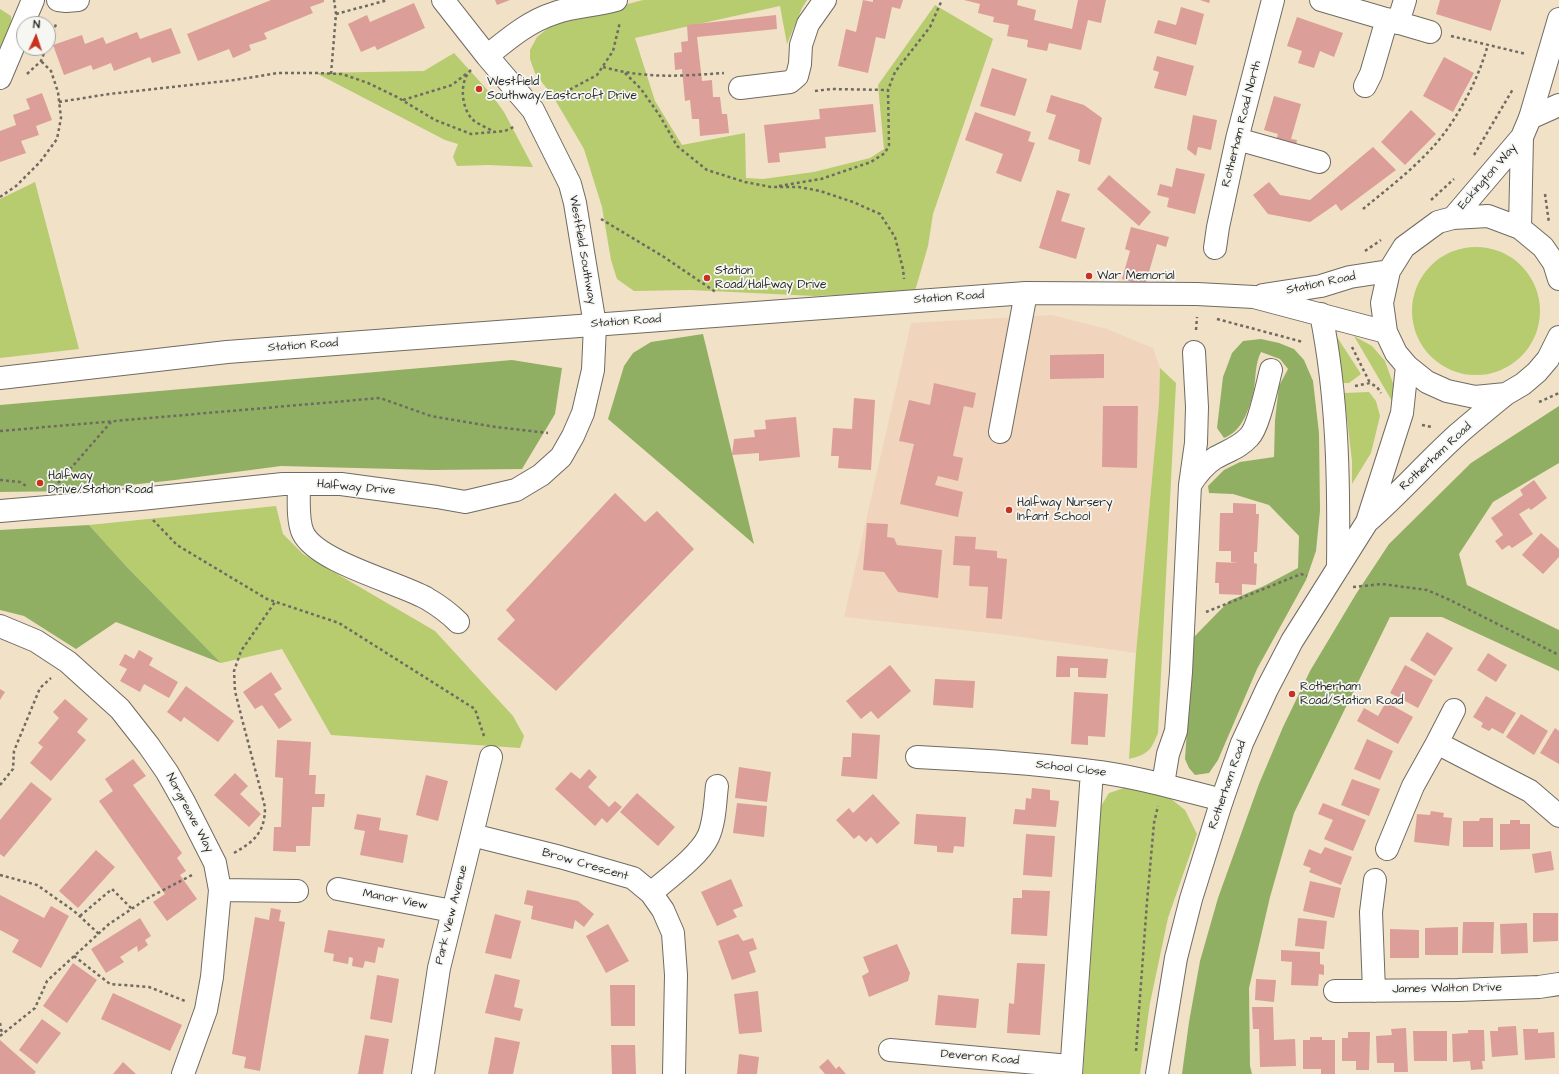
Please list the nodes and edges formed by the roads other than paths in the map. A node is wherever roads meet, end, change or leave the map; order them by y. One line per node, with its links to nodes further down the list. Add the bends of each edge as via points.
1 (34, 0): 15 (street)
2 (58, 0): 3 (street)
3 (78, 0)
4 (443, 0): 14 (street, Westfield Southway)
5 (825, 0): 17 (street, via 808,24 801,45 797,76 790,82)
6 (1273, 0): 20 (street, Rotherham Road North)
7 (1321, 0): 12 (street)
8 (1405, 0): 12 (street)
9 (570, 5): 10 (street, via 604,4); 14 (street, via 527,25)
10 (619, 8)
11 (1559, 19): 19 (street, Eckington Way)
12 (1392, 21): 13 (street); 16 (street)
13 (1430, 32)
14 (487, 56): 30 (street, Westfield Southway, via 533,110 570,184)
15 (0, 78)
16 (1366, 86)
17 (740, 88)
18 (1559, 105): 19 (street)
19 (1526, 128): 22 (street, Eckington Way); 23 (street, Eckington Way)
20 (1238, 139): 21 (street); 24 (street, Rotherham Road North)
21 (1319, 162)
22 (1453, 218): 23 (street, Eckington Way, via 1488,216); 25 (street, Eckington Way, via 1438,222 1404,247)
23 (1520, 228): 26 (street, Eckington Way, via 1543,247 1554,263)
24 (1215, 248)
25 (1389, 271): 28 (street, Station Road); 31 (street, Eckington Way, via 1382,303)
26 (1559, 279)
27 (1026, 293): 28 (street, Station Road); 30 (street, Station Road); 40 (street)
28 (1254, 297): 29 (street, Station Road)
29 (1321, 314): 31 (street, Station Road); 45 (street, via 1333,390 1338,493)
30 (595, 325): 38 (street, Station Road, via 227,352); 41 (street, Halfway Drive, via 593,370 583,413 573,436 561,457 541,475 516,490 466,502 341,484)
31 (1386, 332): 34 (street, Eckington Way, via 1396,353)
32 (1559, 337): 37 (street, Eckington Way, via 1548,359)
33 (1194, 352): 42 (street, via 1196,443)
34 (1407, 366): 39 (street, Eckington Way, via 1427,382 1447,391 1475,397); 44 (street, Rotherham Road, via 1402,413)
35 (1559, 366): 37 (street)
36 (1271, 370): 42 (street, via 1261,410 1251,436 1239,447 1215,458 1199,471)
37 (1537, 372): 39 (street, Eckington Way)
38 (0, 378)
39 (1506, 394): 44 (street, Rotherham Road, via 1458,434)
40 (1000, 432)
41 (299, 484): 43 (street, Halfway Drive); 46 (street, via 300,523 311,544 325,554 360,571 425,597)
42 (1190, 485): 53 (street, via 1176,731 1168,754)
43 (0, 511)
44 (1367, 522): 45 (street, Rotherham Road)
45 (1338, 568): 55 (street, Rotherham Road, via 1292,640 1267,689 1242,744)
46 (458, 622)
47 (0, 626): 61 (street, Norgreave Way, via 36,641 68,662 120,709 167,772 184,802 215,863)
48 (1454, 710): 49 (street)
49 (1436, 743): 56 (street, via 1530,791); 58 (street, via 1413,786)
50 (917, 757): 52 (street, School Close)
51 (491, 758): 57 (street, Park View Avenue)
52 (1092, 771): 53 (street, School Close); 69 (street)
53 (1163, 784): 55 (street, School Close)
54 (717, 786): 63 (street, via 708,837 681,868)
55 (1222, 800): 73 (street, Rotherham Road, via 1191,899 1176,958)
56 (1559, 816)
57 (472, 835): 63 (street, Brow Crescent, via 633,878); 64 (street, Park View Avenue)
58 (1387, 849)
59 (1374, 880): 67 (street, via 1371,912)
60 (338, 889): 64 (street, Manor View)
61 (220, 890): 62 (street); 70 (street, Norgreave Way, via 212,977 206,1010)
62 (298, 891)
63 (651, 893): 72 (street, Brow Crescent, via 663,910 673,933 676,974)
64 (452, 911): 71 (street, Park View Avenue, via 439,968)
65 (1559, 984): 67 (street, James Walton Drive, via 1539,987)
66 (1335, 991): 67 (street, James Walton Drive)
67 (1374, 991)
68 (890, 1050): 69 (street, Deveron Road)
69 (1070, 1070)
70 (183, 1074)
71 (423, 1074)
72 (674, 1074)
73 (1157, 1074)

